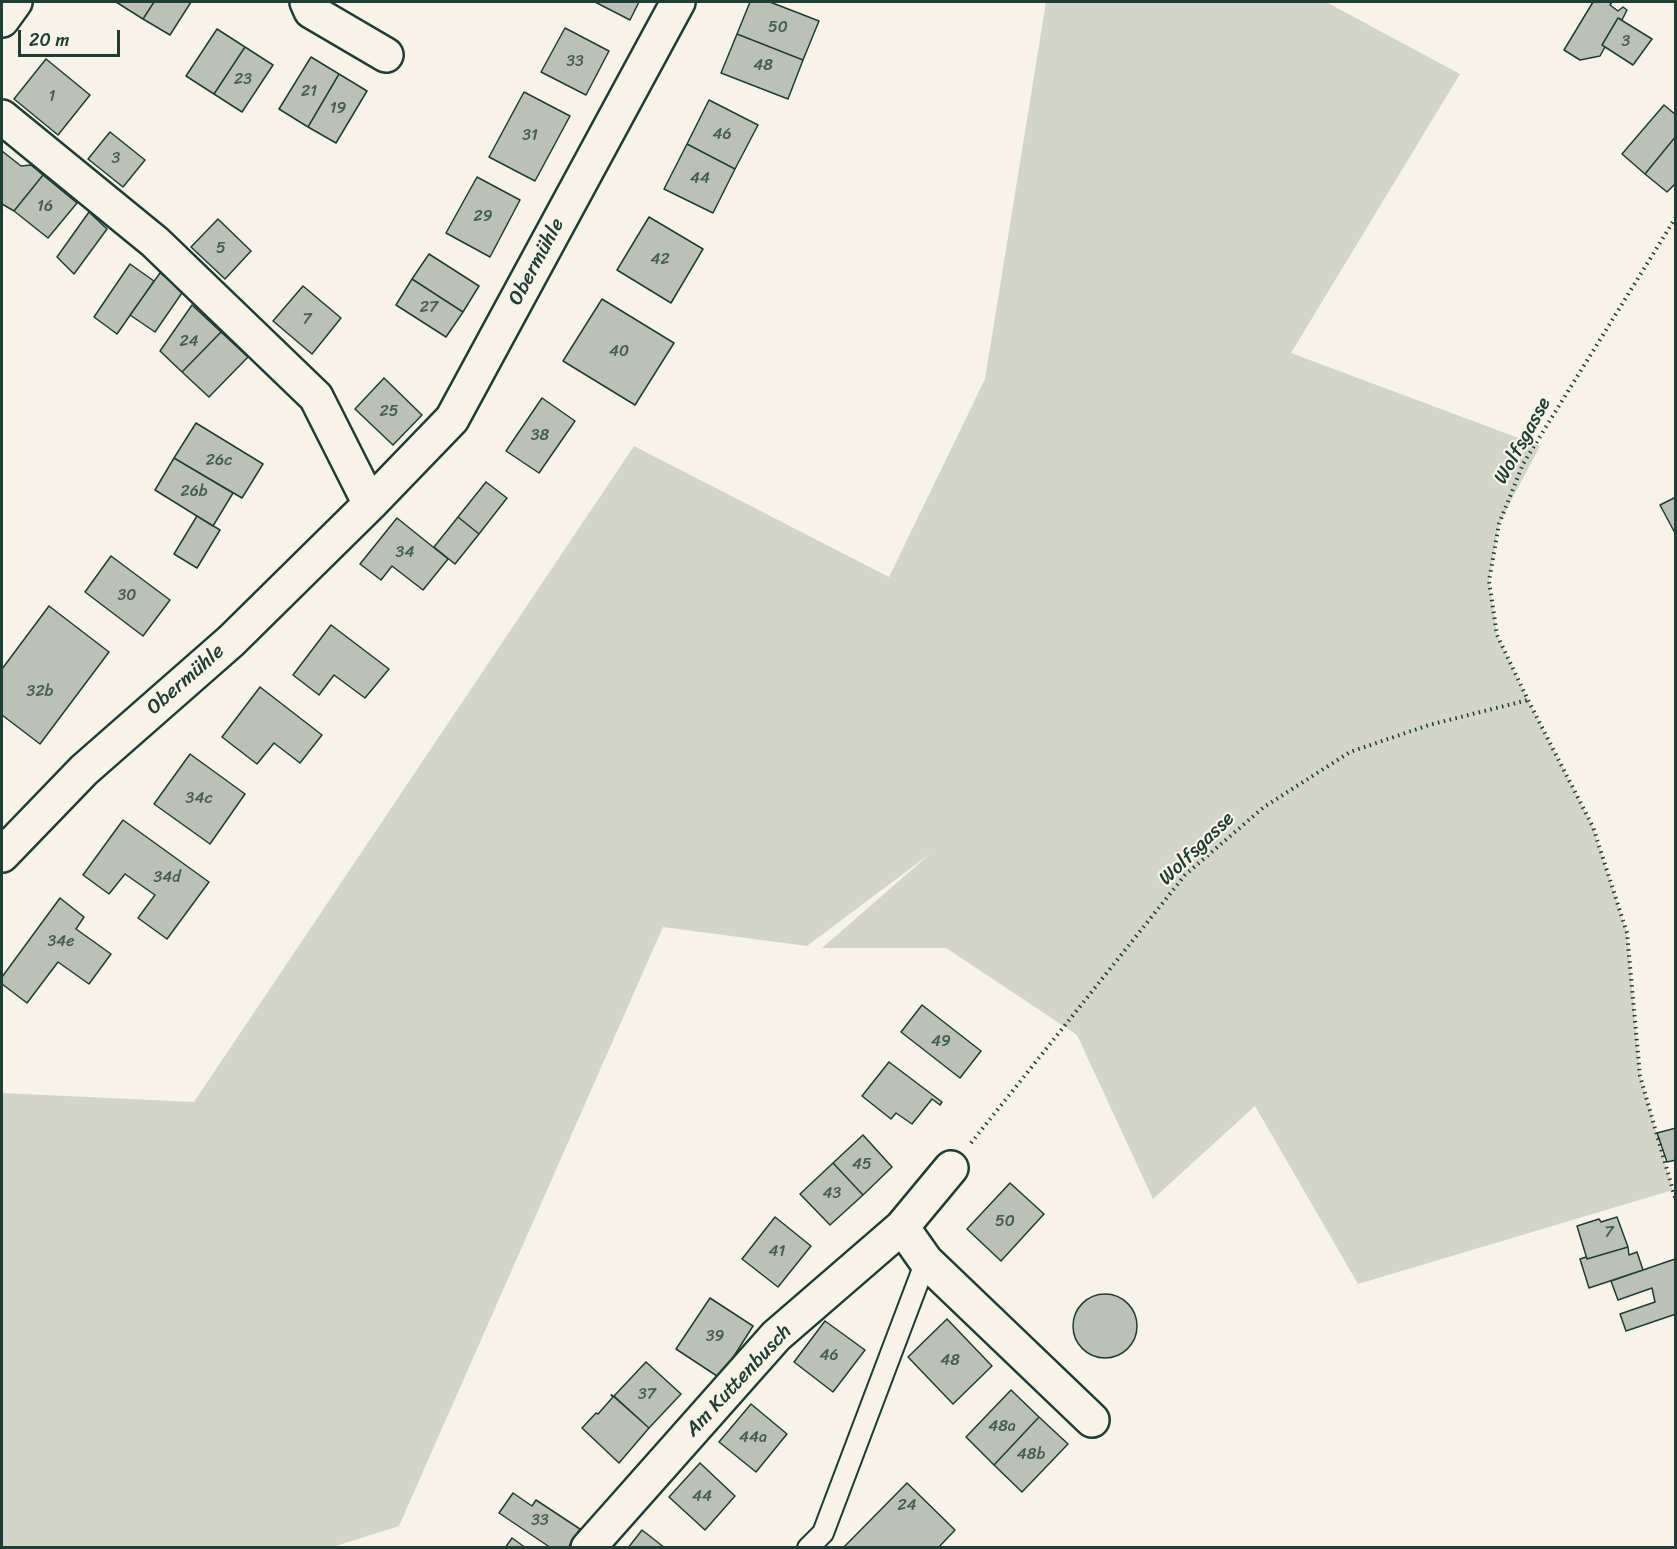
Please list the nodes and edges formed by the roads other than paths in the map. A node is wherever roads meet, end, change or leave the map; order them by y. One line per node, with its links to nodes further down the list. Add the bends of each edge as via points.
1 (15, 2): 4 (street)
2 (307, 2): 5 (street, via 311,11)
3 (678, 2): 7 (street, Obermühle, via 452,419)
4 (2, 20)
5 (386, 55)
6 (2, 117): 7 (street, via 155,242 316,397)
7 (370, 504): 8 (street, Obermühle, via 231,641 84,770)
8 (2, 855)
9 (951, 1168): 10 (street, Am Kuttenbusch)
10 (902, 1227): 11 (street); 13 (street, Am Kuttenbusch, via 776,1336)
11 (926, 1261): 12 (street); 14 (lane, via 823,1533)
12 (1092, 1420)
13 (588, 1548)
14 (808, 1548)

